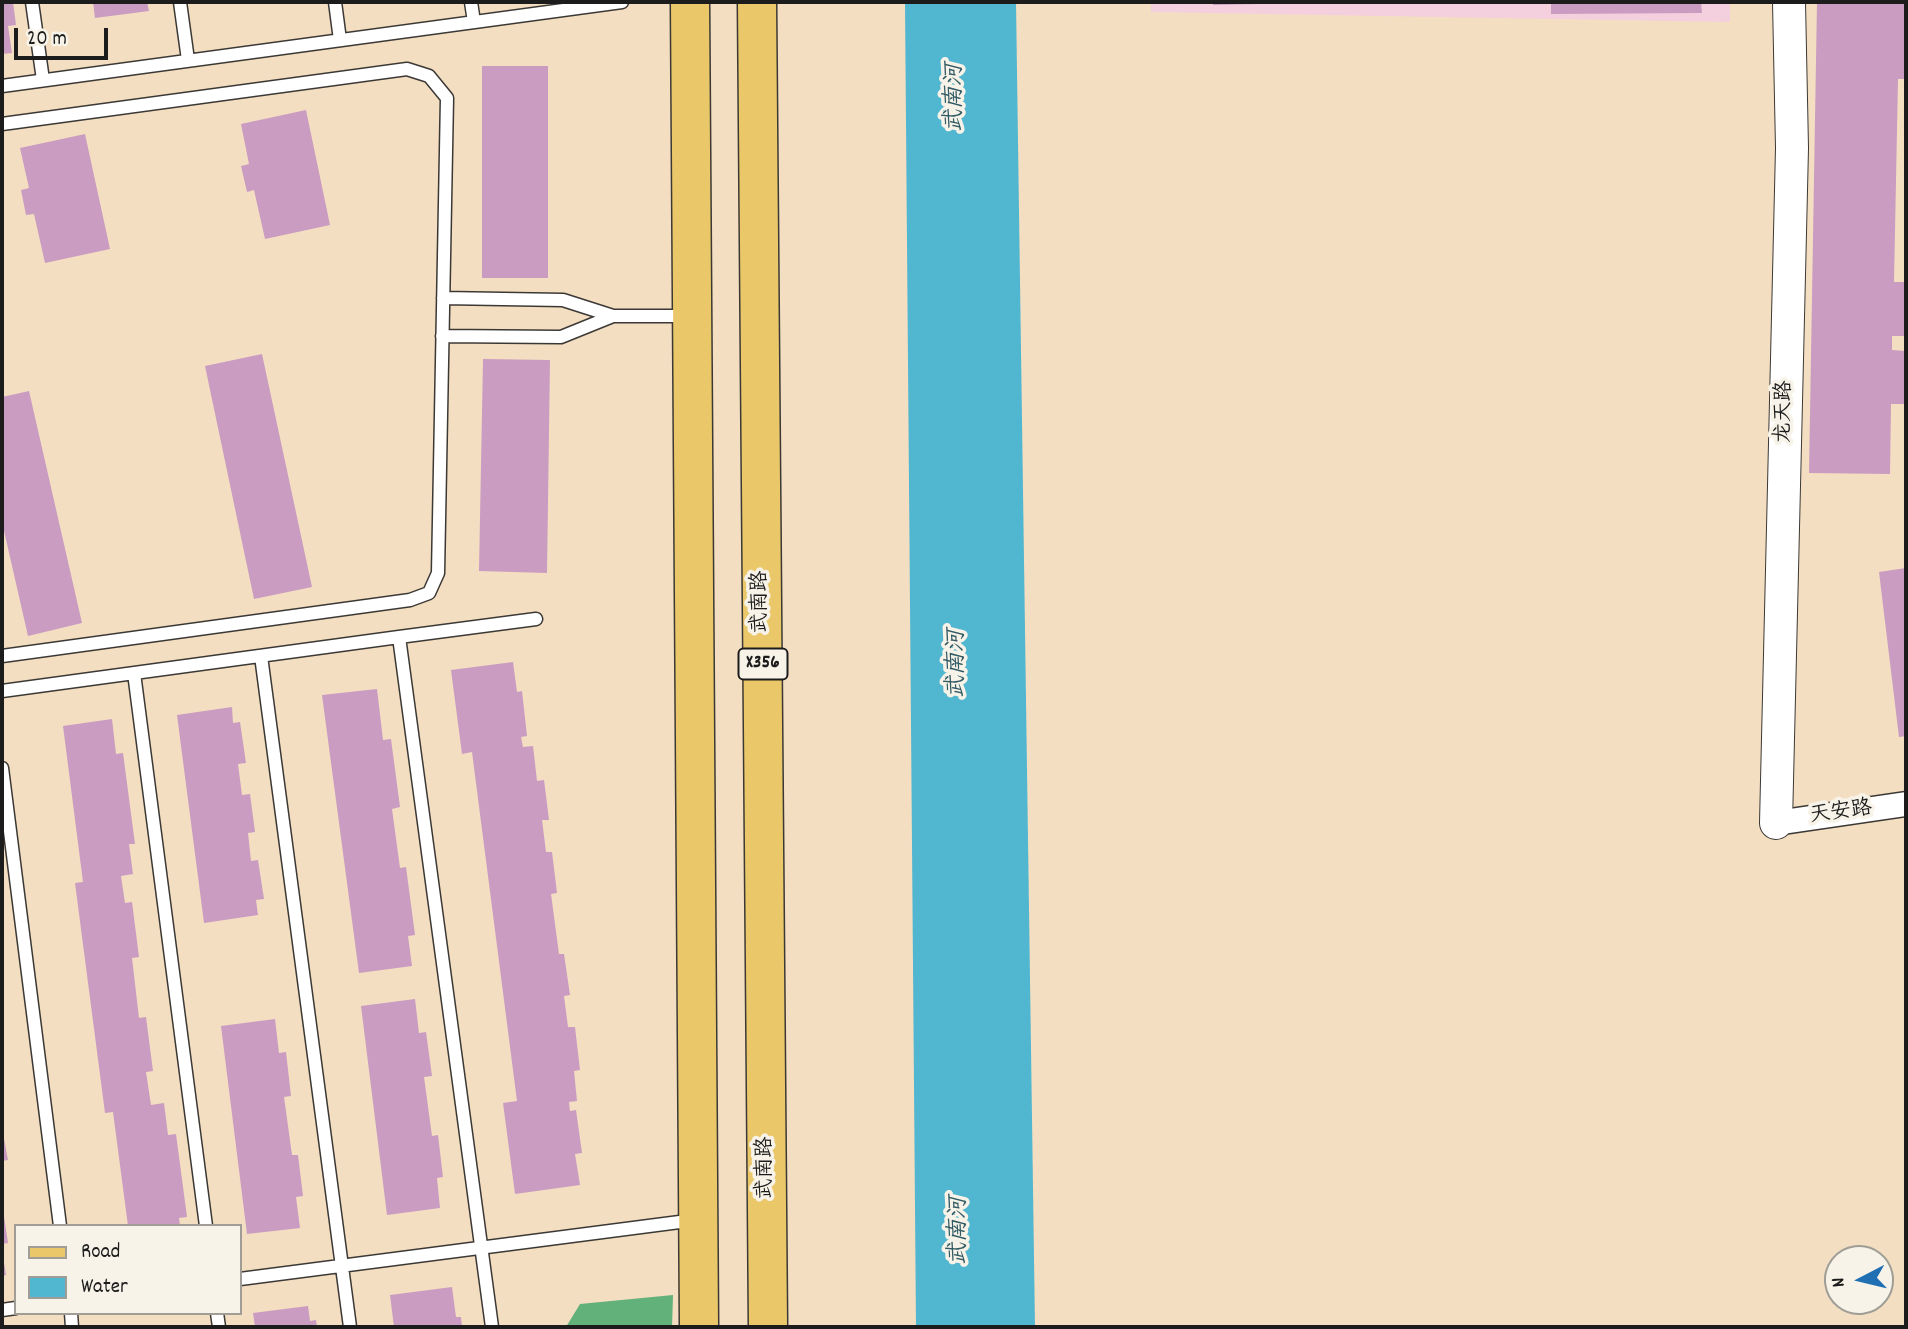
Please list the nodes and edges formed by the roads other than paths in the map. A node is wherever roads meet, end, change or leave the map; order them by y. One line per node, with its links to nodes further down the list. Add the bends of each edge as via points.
1 (32, 2): 12 (lane)
2 (180, 2): 11 (lane)
3 (335, 2): 10 (lane)
4 (471, 2): 9 (lane)
5 (622, 2): 9 (lane)
6 (690, 2): 17 (main road)
7 (757, 2): 37 (main road, 武南路 / X356)
8 (1789, 2): 27 (street, 龙天路, via 1792,148)
9 (474, 22): 10 (lane)
10 (340, 40): 11 (lane)
11 (188, 60): 12 (lane)
12 (43, 80): 13 (lane)
13 (2, 86)
14 (2, 124): 15 (lane, via 407,69 429,76 447,98)
15 (443, 298): 16 (lane, via 563,300); 18 (lane)
16 (613, 316): 17 (lane); 18 (lane, via 561,337)
17 (692, 316): 28 (main road)
18 (442, 336): 21 (lane, via 438,573 429,593 410,600)
19 (536, 619): 20 (lane)
20 (399, 637): 22 (lane); 31 (lane)
21 (2, 656)
22 (261, 656): 23 (lane); 32 (lane)
23 (134, 673): 24 (lane); 30 (lane)
24 (2, 691)
25 (2, 768): 29 (lane)
26 (1906, 804): 27 (street, 天安路)
27 (1776, 823)
28 (698, 1220): 31 (lane); 36 (main road)
29 (60, 1224)
30 (206, 1224)
31 (481, 1248): 32 (lane); 35 (lane)
32 (342, 1266): 33 (lane); 34 (lane)
33 (242, 1279)
34 (350, 1327)
35 (492, 1327)
36 (699, 1327)
37 (768, 1327)

